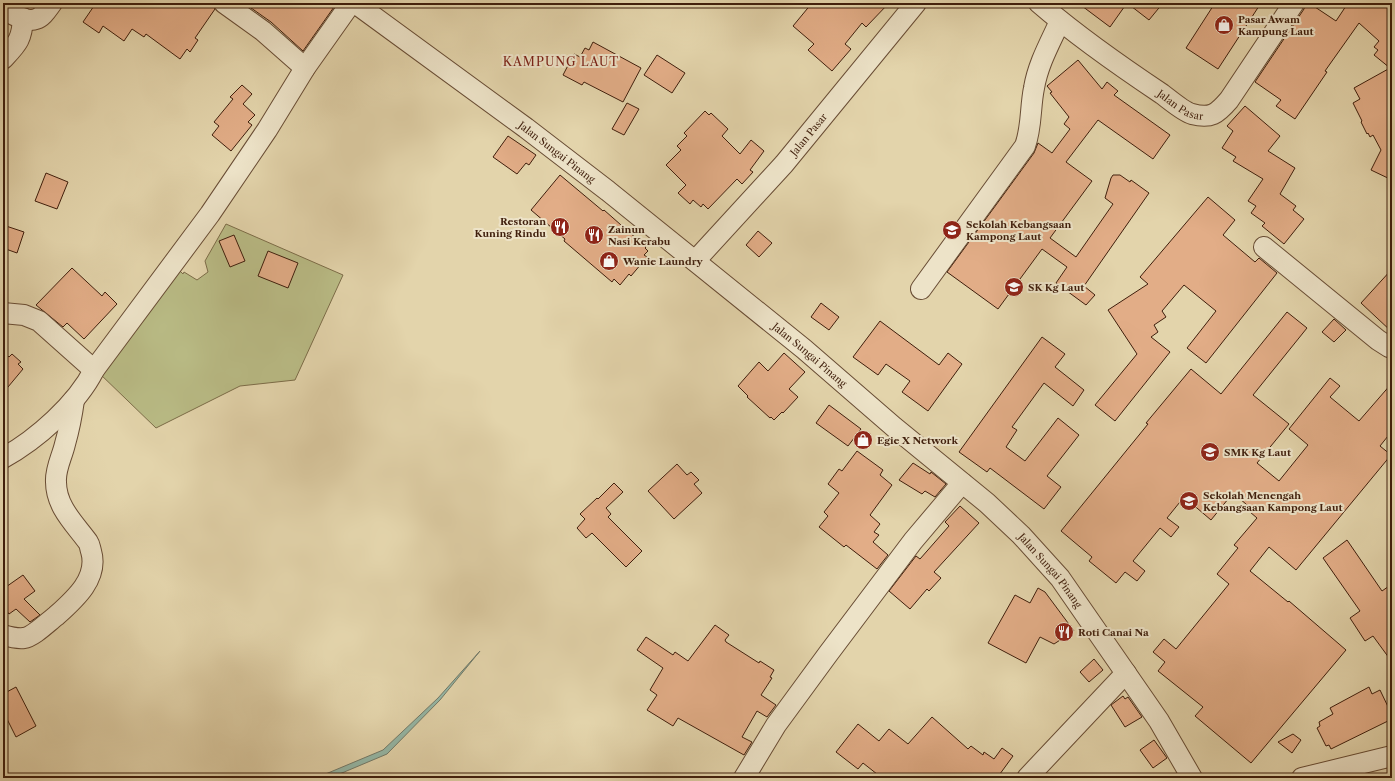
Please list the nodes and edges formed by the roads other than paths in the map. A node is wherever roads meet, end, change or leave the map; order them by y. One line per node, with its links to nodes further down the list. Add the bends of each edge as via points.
1 (52, 3): 9 (street, via 37,19)
2 (224, 3): 12 (street, via 263,31)
3 (351, 3): 12 (street)
4 (355, 3): 14 (street, Jalan Sungai Pinang, via 526,128)
5 (916, 3): 14 (street, Jalan Pasar, via 784,164)
6 (1039, 3): 10 (street, Jalan Pasar)
7 (1294, 3): 10 (street, Jalan Pasar, via 1229,100 1219,112 1206,116 1191,114)
8 (3, 9): 9 (street)
9 (23, 18): 11 (street, via 23,30 18,43)
10 (1060, 21): 15 (street, via 1037,74 1025,146)
11 (3, 59)
12 (305, 68): 18 (street, via 210,214)
13 (1264, 247): 17 (street, via 1378,340)
14 (695, 261): 21 (street, Jalan Sungai Pinang, via 804,349)
15 (921, 289)
16 (3, 313): 18 (street, via 24,315 39,321)
17 (1392, 348)
18 (94, 370): 19 (street)
19 (74, 400): 20 (street, via 41,431); 22 (street, via 65,446 56,473 56,484 64,510 89,544 93,557 90,579 57,615 30,636)
20 (3, 458)
21 (962, 483): 23 (street, Jalan Sungai Pinang, via 1021,535 1060,578); 25 (street, via 913,541 828,654 776,725)
22 (3, 636)
23 (1126, 673): 26 (street); 27 (street, Jalan Sungai Pinang, via 1159,721)
24 (1392, 756): 28 (street)
25 (744, 778)
26 (1027, 778)
27 (1192, 778)
28 (1302, 778)

